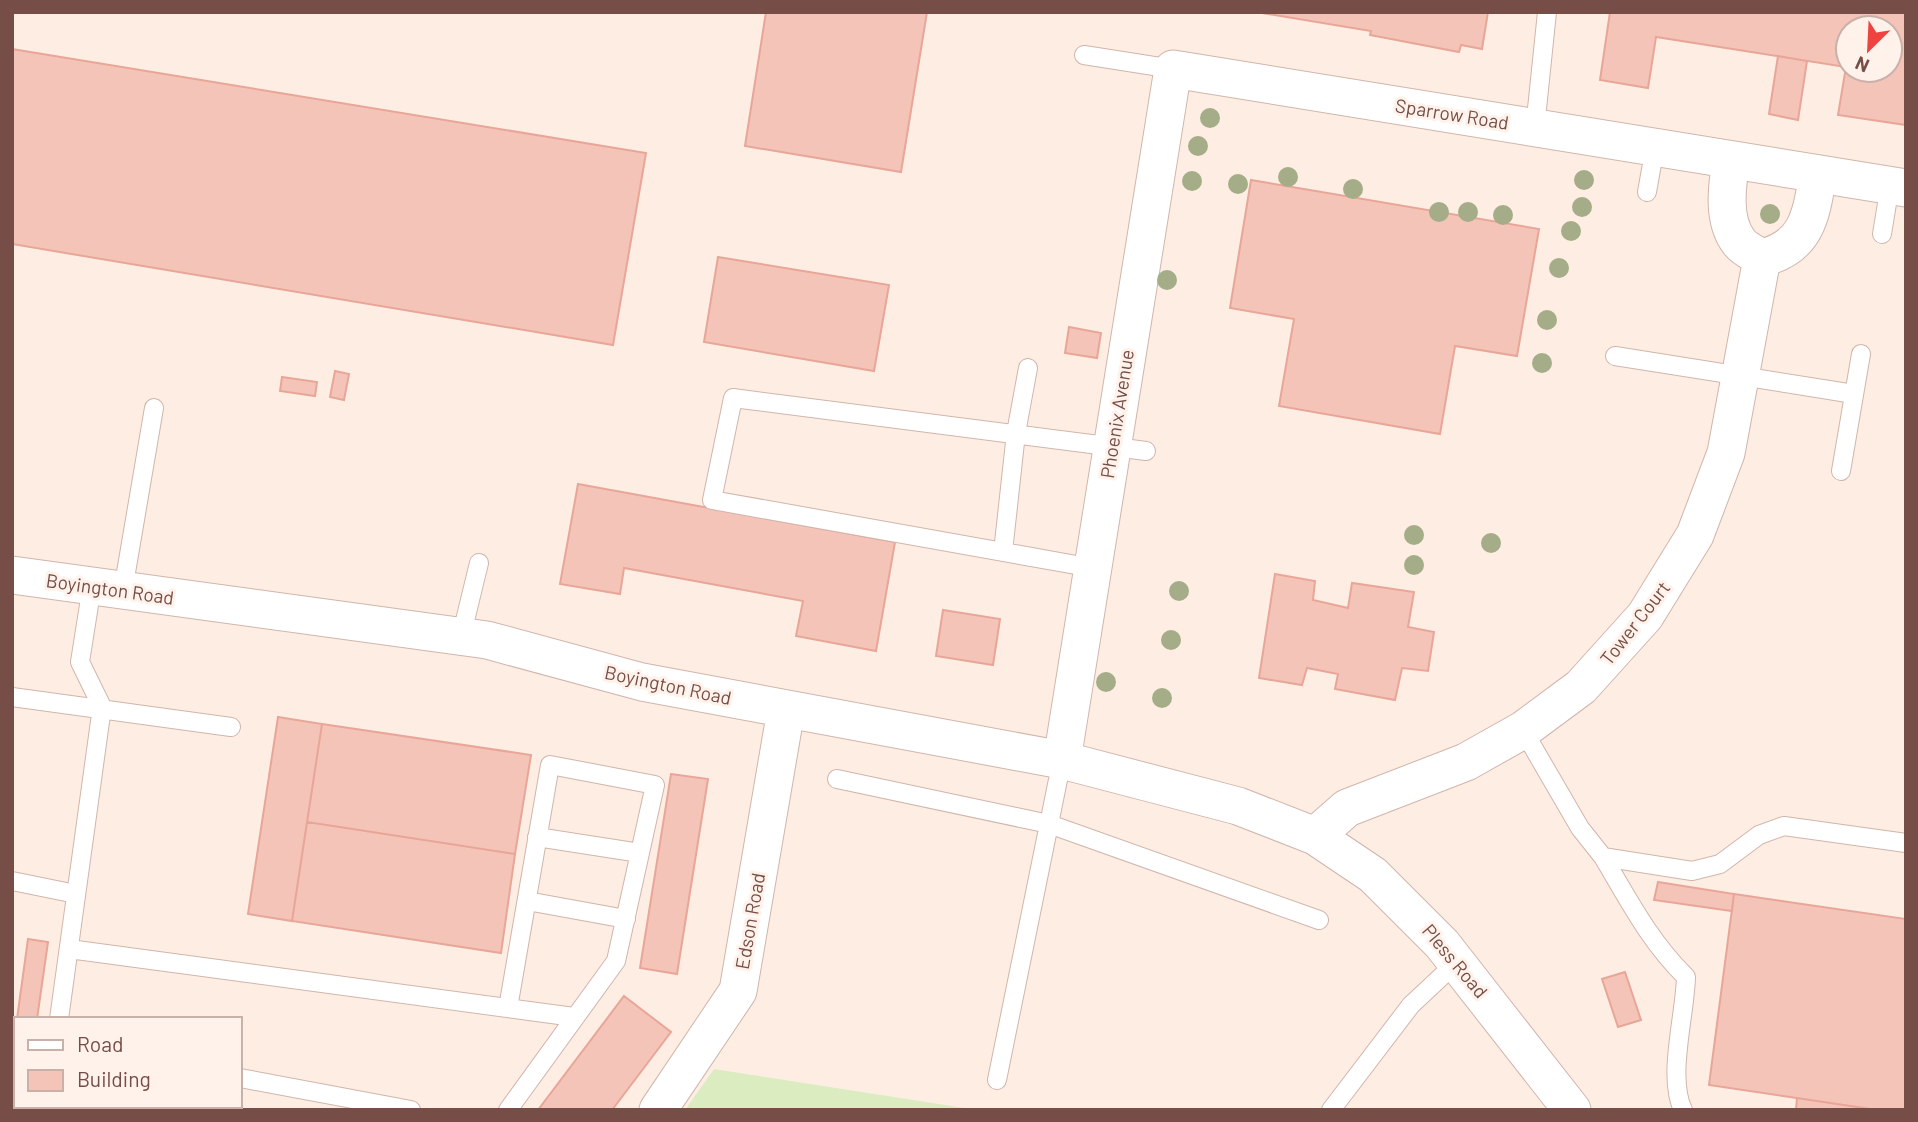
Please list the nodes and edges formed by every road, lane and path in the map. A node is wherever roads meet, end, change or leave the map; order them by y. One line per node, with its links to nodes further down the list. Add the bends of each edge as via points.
1 (1547, 12): 4 (lane)
2 (1084, 55): 3 (lane)
3 (1172, 69): 4 (street, Sparrow Road); 19 (street, Phoenix Avenue)
4 (1535, 128): 5 (street, Sparrow Road)
5 (1656, 148): 6 (street, Sparrow Road); 9 (lane)
6 (1731, 160): 7 (street, Sparrow Road); 11 (street, via 1726,194 1733,233 1740,245)
7 (1818, 174): 8 (street, Sparrow Road); 11 (street, via 1800,236 1781,253)
8 (1898, 187): 10 (lane)
9 (1647, 192)
10 (1882, 234)
11 (1762, 258): 15 (street, Tower Court)
12 (1861, 354): 16 (lane)
13 (1615, 356): 15 (lane)
14 (1028, 368): 18 (lane)
15 (1741, 376): 16 (lane); 31 (street, Tower Court, via 1722,463 1695,535 1673,574 1619,649 1581,687)
16 (1854, 394): 20 (lane)
17 (154, 408): 25 (lane)
18 (1016, 433): 19 (lane); 21 (lane); 21 (lane, via 733,398 712,500)
19 (1129, 448): 23 (street, Phoenix Avenue)
20 (1841, 471)
21 (1003, 551): 23 (lane)
22 (479, 563): 26 (lane)
23 (1093, 568): 32 (street, Phoenix Avenue)
24 (12, 575): 25 (street, Boyington Road)
25 (108, 588): 26 (street, Boyington Road); 28 (lane, via 80,662)
26 (461, 637): 29 (street, Boyington Road, via 642,682)
27 (12, 697): 28 (lane)
28 (102, 707): 30 (lane); 41 (lane)
29 (786, 710): 32 (street, Boyington Road); 54 (street, Edson Road, via 738,991)
30 (231, 727)
31 (1523, 730): 35 (street, Tower Court, via 1466,762 1347,808); 39 (lane, via 1580,828)
32 (1062, 760): 34 (lane); 35 (street, Boyington Road, via 1238,806)
33 (837, 779): 34 (lane)
34 (1049, 824): 44 (lane); 51 (lane)
35 (1315, 836): 46 (street, Pless Road, via 1373,876)
36 (537, 838): 38 (lane); 38 (lane, via 550,765 655,785); 42 (lane)
37 (1906, 844): 39 (lane, via 1784,826 1759,835 1720,864 1692,871)
38 (640, 853): 43 (lane)
39 (1603, 857): 57 (lane, via 1644,926 1686,976 1675,1076)
40 (12, 881): 41 (lane)
41 (76, 894): 45 (lane)
42 (527, 901): 43 (lane); 47 (lane)
43 (626, 919): 49 (lane, via 616,961)
44 (1319, 920)
45 (69, 949): 47 (lane); 48 (lane)
46 (1457, 962): 55 (lane, via 1411,1005); 56 (street, Pless Road)
47 (508, 1008): 49 (lane)
48 (59, 1017)
49 (574, 1017): 53 (lane)
50 (242, 1078): 52 (lane)
51 (998, 1080)
52 (411, 1110)
53 (508, 1110)
54 (658, 1110)
55 (1331, 1110)
56 (1572, 1110)
57 (1684, 1110)

